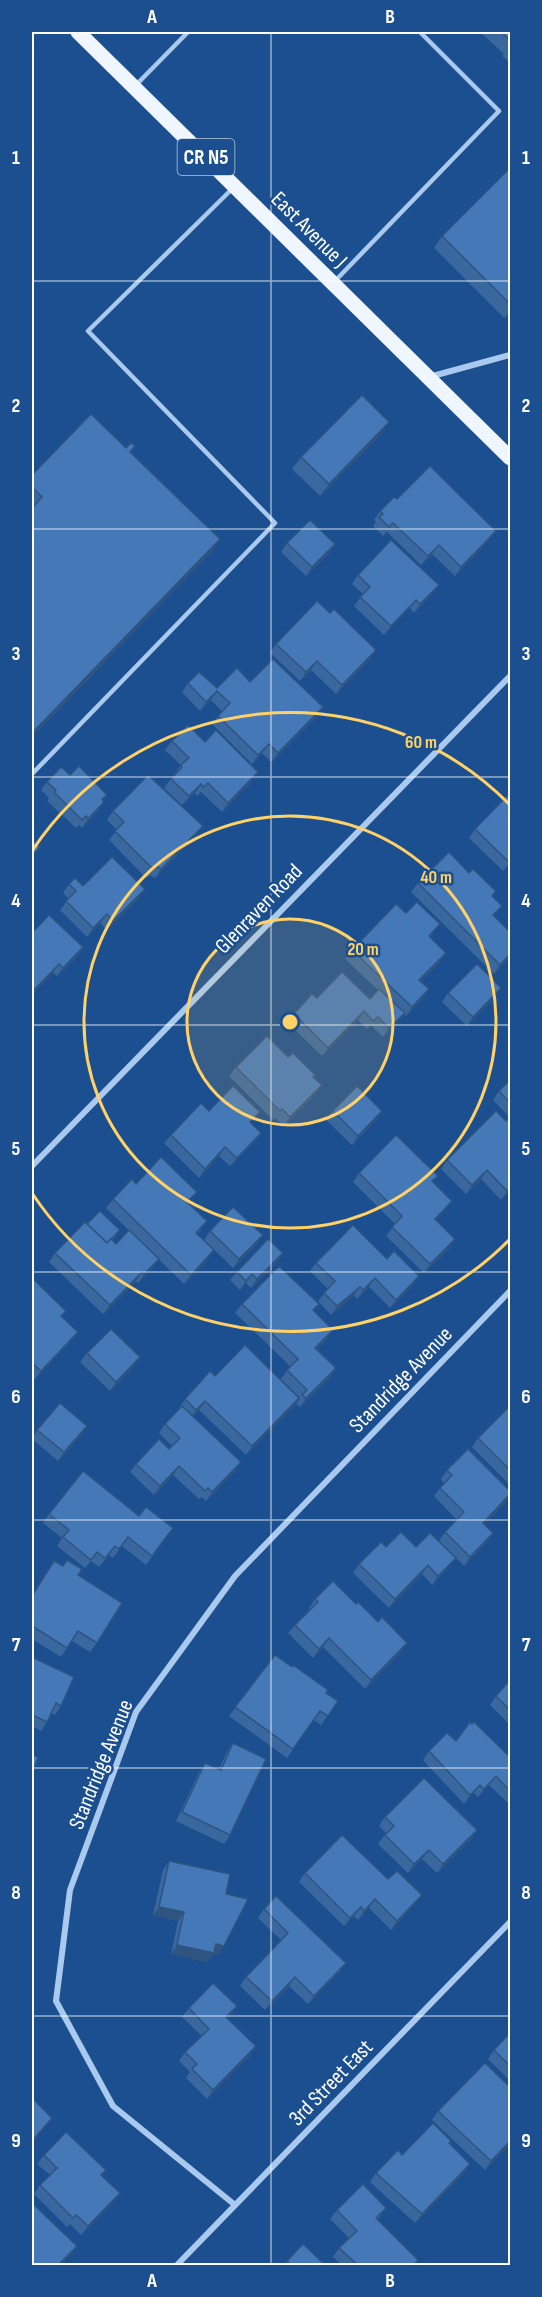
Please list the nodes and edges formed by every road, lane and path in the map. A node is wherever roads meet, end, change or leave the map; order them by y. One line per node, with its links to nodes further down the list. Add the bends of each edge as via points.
1 (78, 32): 4 (main road, East Avenue J / CR N5)
2 (188, 32): 4 (lane)
3 (420, 32): 6 (lane, via 499,111)
4 (134, 87): 5 (main road, East Avenue J / CR N5)
5 (235, 186): 6 (main road, East Avenue J / CR N5); 11 (lane, via 88,331 275,523)
6 (333, 284): 8 (main road, East Avenue J / CR N5)
7 (510, 355): 8 (street)
8 (428, 377): 9 (main road, East Avenue J / CR N5)
9 (510, 458)
10 (510, 676): 12 (street, Glenraven Road)
11 (32, 774)
12 (32, 1166)
13 (510, 1291): 15 (street, Standridge Avenue, via 235,1576 136,1712 70,1890 56,2001 113,2106)
14 (510, 1922): 15 (street, 3rd Street East)
15 (236, 2205): 16 (street, 3rd Street East)
16 (176, 2265)

